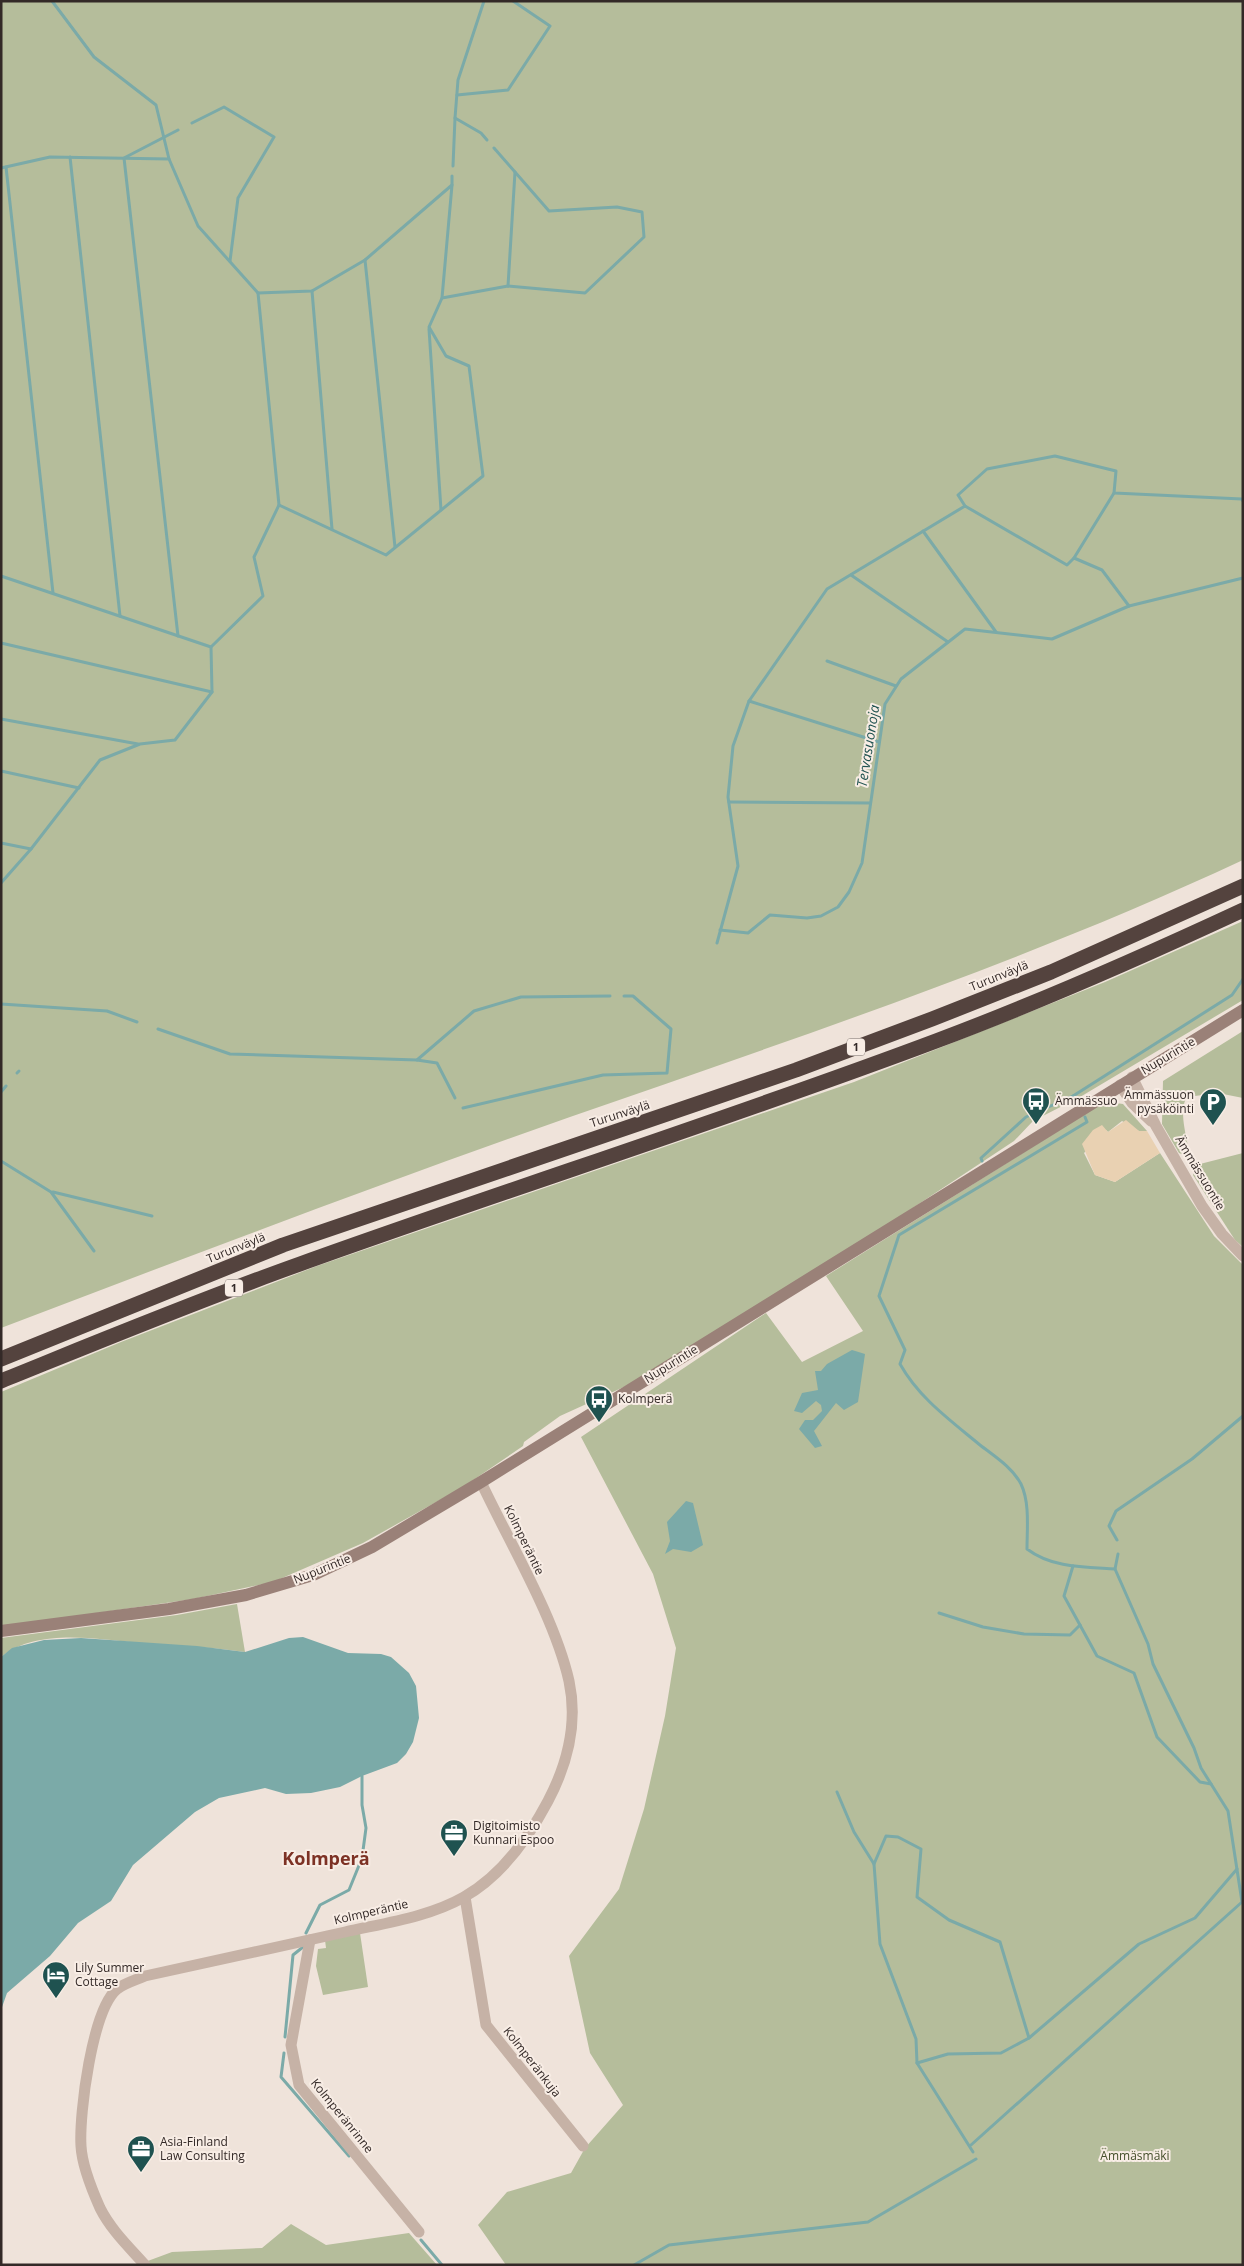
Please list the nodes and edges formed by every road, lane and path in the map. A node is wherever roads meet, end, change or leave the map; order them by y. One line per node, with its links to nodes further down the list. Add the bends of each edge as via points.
1 (1243, 886): 8 (highway, Turunväylä / 1, via 1051,972 932,1019 796,1070 283,1245)
2 (1243, 910): 9 (highway, 1, via 1060,992 939,1040 296,1265)
3 (1243, 1010): 4 (main road, Nupurintie)
4 (1132, 1077): 5 (main road, Nupurintie); 6 (street, Ämmässuontie)
5 (1120, 1085): 6 (street, Ämmässuontie, via 1132,1103); 10 (main road, Nupurintie)
6 (1156, 1126): 7 (street, Ämmässuontie, via 1222,1234)
7 (1243, 1256)
8 (1, 1359)
9 (1, 1381)
10 (481, 1482): 11 (main road, Nupurintie, via 372,1547 313,1575 246,1596); 12 (street, Kolmperäntie, via 554,1633 569,1682 573,1729 565,1762 533,1828 492,1874)
11 (1, 1631)
12 (464, 1897): 13 (street, Kolmperäntie, via 419,1915); 14 (street, Kolmperänkuja, via 486,2025)
13 (310, 1940): 15 (street, Kolmperänrinne, via 291,2045 299,2085); 16 (street, Kolmperäntie, via 145,1976 117,1989 109,2000 88,2066 81,2148 101,2209 117,2234)
14 (583, 2146)
15 (419, 2232)
16 (145, 2265)

